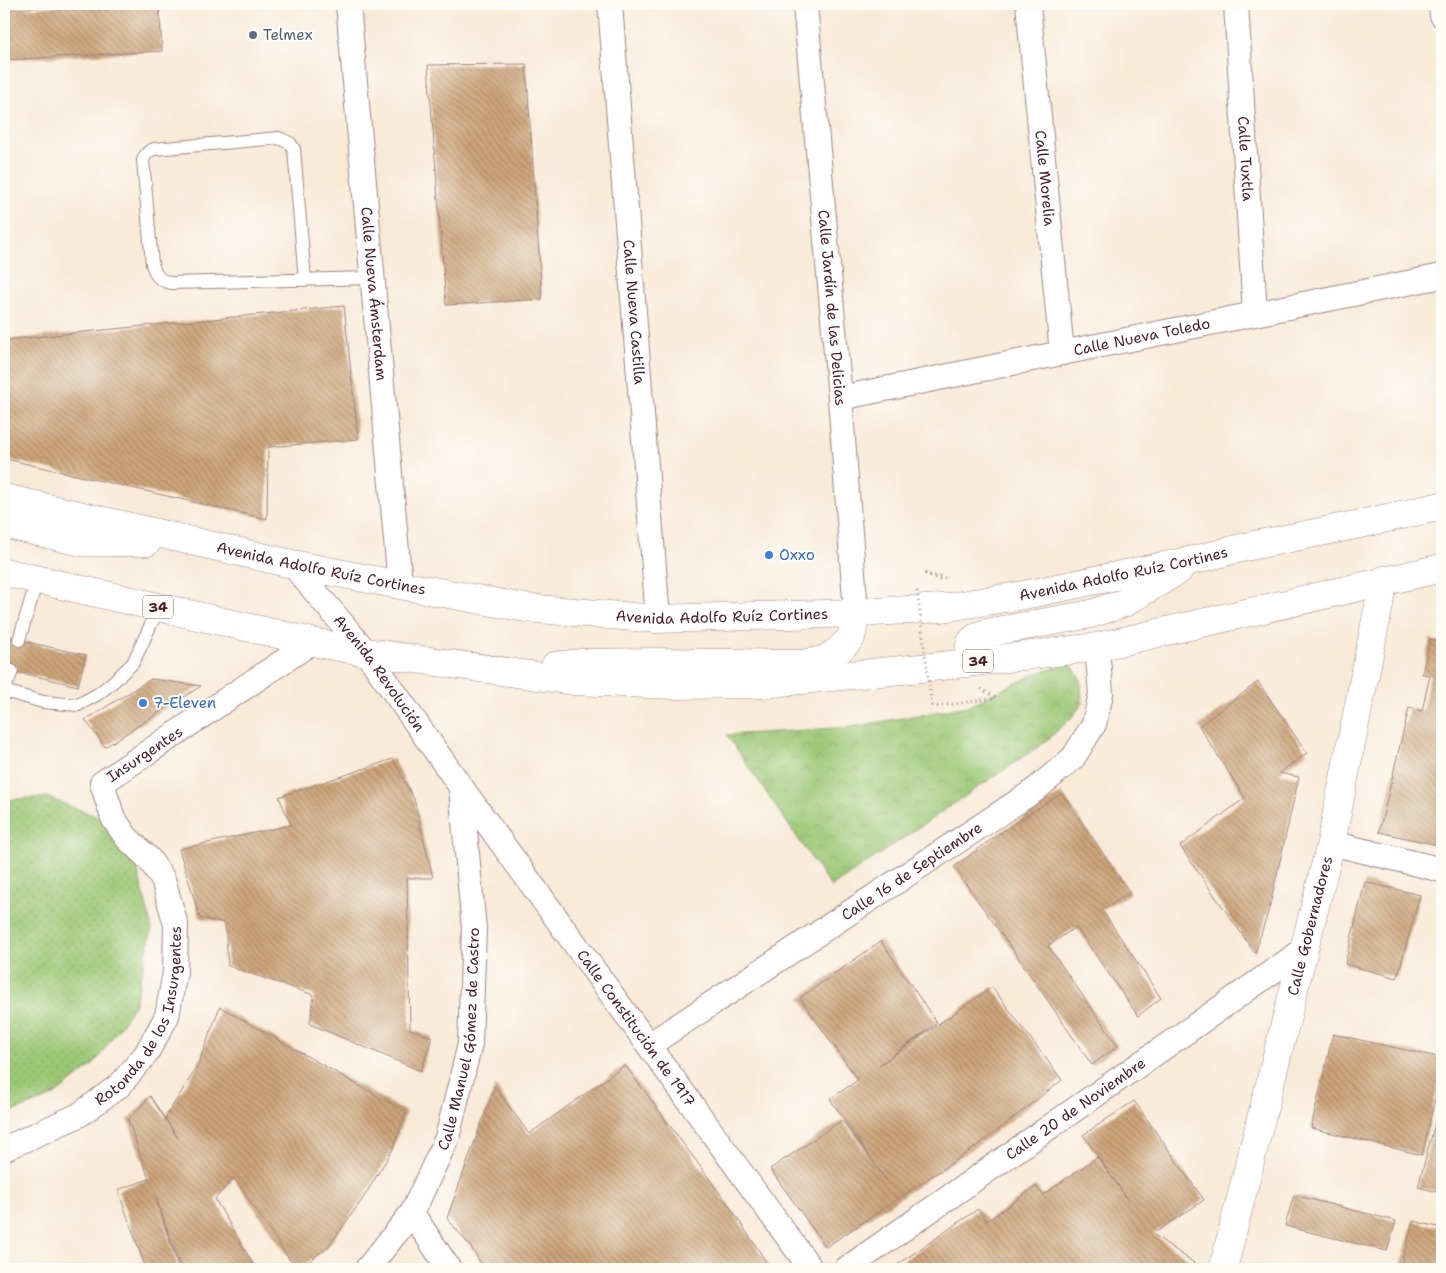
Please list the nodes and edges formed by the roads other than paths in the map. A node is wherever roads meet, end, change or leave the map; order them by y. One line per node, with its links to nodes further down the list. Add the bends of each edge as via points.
1 (348, 4): 9 (street, Calle Nueva Ámsterdam)
2 (610, 4): 27 (street, Calle Nueva Castilla)
3 (806, 4): 13 (street, Calle Jardín de las Delicias)
4 (1028, 4): 12 (street, Calle Morelia)
5 (1236, 4): 11 (street, Calle Tuxtla)
6 (1441, 4): 7 (street)
7 (1442, 15)
8 (1442, 276): 11 (street, Calle Nueva Toledo)
9 (372, 278): 10 (lane); 24 (street, Calle Nueva Ámsterdam)
10 (305, 280): 10 (lane, via 171,284 163,281 152,264 143,160 148,151 279,138 290,143 294,149)
11 (1254, 313): 12 (street, Calle Nueva Toledo)
12 (1062, 353): 13 (street, Calle Nueva Toledo)
13 (840, 398): 26 (street, Calle Jardín de las Delicias)
14 (4, 498): 17 (main road, Avenida Adolfo Ruíz Cortines)
15 (1442, 506): 18 (main road, Avenida Adolfo Ruíz Cortines)
16 (4, 524): 17 (main road, via 82,542)
17 (196, 542): 19 (main road, Avenida Adolfo Ruíz Cortines)
18 (1198, 559): 26 (main road, Avenida Adolfo Ruíz Cortines, via 1024,595 942,608); 32 (main road, via 1124,603 1091,614 977,636 969,649)
19 (292, 564): 24 (main road, Avenida Adolfo Ruíz Cortines); 31 (street, Avenida Revolución)
20 (1442, 568): 23 (main road, 34)
21 (4, 572): 22 (main road, 34)
22 (37, 580): 25 (main road, 34); 28 (lane)
23 (1384, 580): 30 (main road, 34); 38 (main road, Calle Gobernadores)
24 (400, 585): 27 (main road, Avenida Adolfo Ruíz Cortines, via 526,608)
25 (159, 607): 29 (main road, 34); 35 (lane, via 133,662 98,694 78,705 43,702)
26 (856, 613): 27 (main road, Avenida Adolfo Ruíz Cortines); 34 (main road, via 851,638 824,660 808,663 582,663)
27 (658, 619)
28 (19, 640)
29 (312, 642): 31 (main road, 34); 36 (street, Insurgentes)
30 (1097, 647): 32 (main road, 34); 41 (street, Calle 16 de Septiembre, via 1101,694 1098,709 1094,724 1073,758 1034,790)
31 (366, 652): 34 (main road, 34); 37 (street, Avenida Revolución)
32 (971, 662): 34 (main road, 34, via 762,684 574,682)
33 (12, 671): 35 (lane)
34 (505, 672)
35 (4, 691)
36 (102, 783): 42 (street, Rotonda de los Insurgentes, via 113,818 163,879 171,907 176,925 175,972 167,1016 146,1054 120,1085 79,1115)
37 (461, 787): 41 (street, Calle Constitución de 1917); 43 (street, Calle Manuel Gómez de Castro, via 474,930 470,1044 447,1138)
38 (1331, 843): 39 (street); 40 (main road, Calle Gobernadores)
39 (1442, 870)
40 (1305, 949): 47 (street, Calle 20 de Noviembre); 48 (main road, Calle Gobernadores)
41 (649, 1045): 46 (street, Calle Constitución de 1917)
42 (4, 1149)
43 (412, 1213): 44 (street, Calle Manuel Gómez de Castro); 45 (street)
44 (367, 1269)
45 (450, 1269)
46 (811, 1269)
47 (846, 1269)
48 (1223, 1269)

